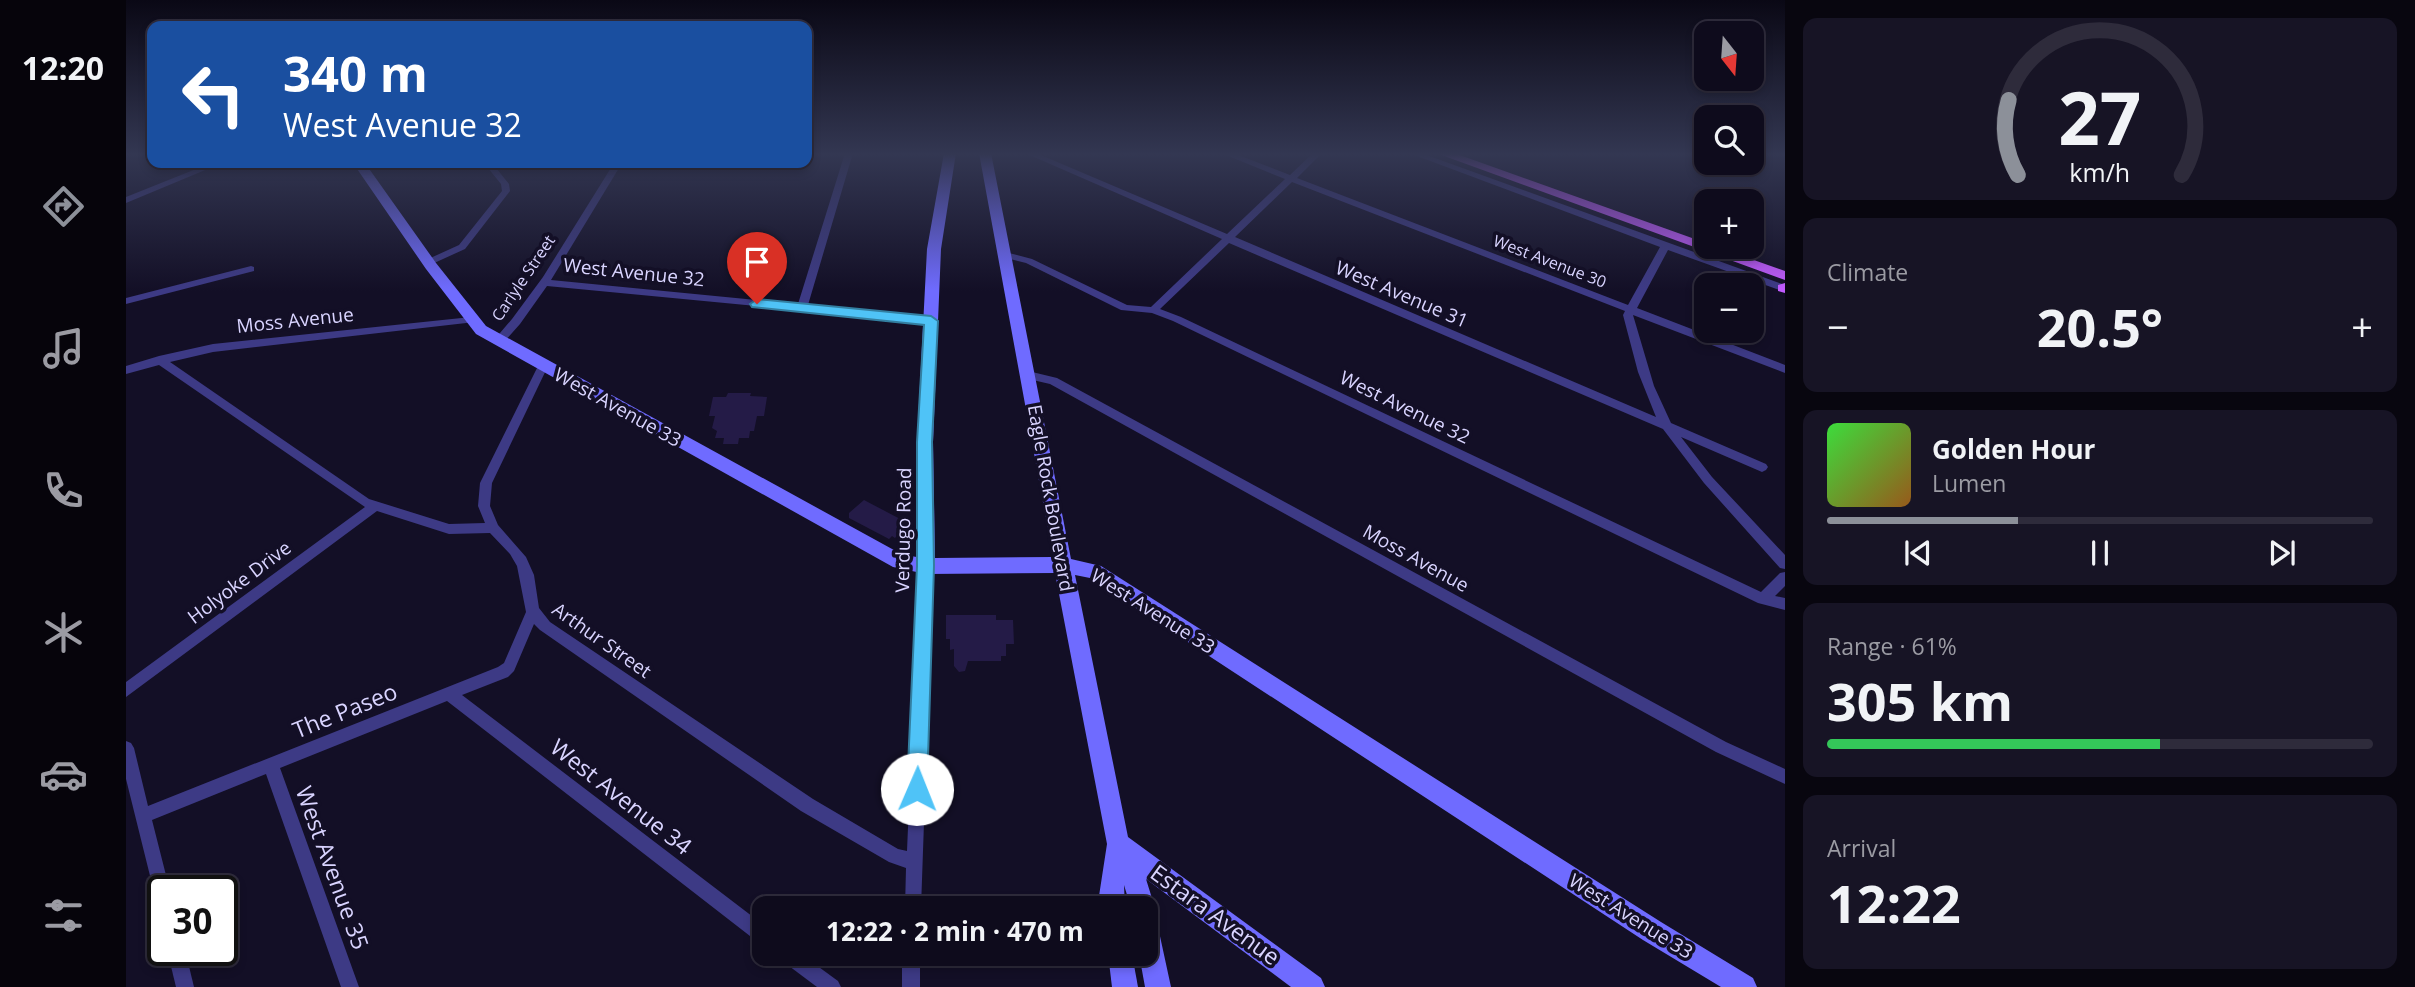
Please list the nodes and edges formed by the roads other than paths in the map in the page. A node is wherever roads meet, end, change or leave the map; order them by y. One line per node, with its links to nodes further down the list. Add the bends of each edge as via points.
1 (384, 199): 15 (street, West Avenue 33)
2 (500, 199): 15 (street, via 462,247)
3 (595, 199): 17 (street, Carlyle Street)
4 (835, 199): 20 (street)
5 (942, 199): 24 (street, Verdugo Road, via 934,249)
6 (994, 199): 14 (street, Eagle Rock Boulevard)
7 (1137, 199): 12 (street, West Avenue 31)
8 (1269, 199): 12 (street)
9 (1345, 199): 21 (street, West Avenue 30)
10 (1540, 199): 13 (street)
11 (1562, 199): 18 (main road)
12 (1229, 238): 22 (street); 31 (street, West Avenue 31)
13 (1666, 245): 18 (street); 21 (street)
14 (1005, 255): 22 (street, West Avenue 32, via 1029,261 1125,308); 30 (street, Eagle Rock Boulevard)
15 (429, 262): 23 (street, West Avenue 33)
16 (251, 269): 19 (street)
17 (543, 282): 20 (street, West Avenue 32); 25 (street, Carlyle Street)
18 (1784, 285)
19 (126, 301)
20 (802, 308): 24 (street, West Avenue 32)
21 (1630, 309): 28 (street, West Avenue 30); 31 (street, via 1643,373)
22 (1153, 310): 39 (street, West Avenue 32)
23 (471, 320): 25 (street, West Avenue 33); 26 (street, Moss Avenue, via 213,348)
24 (931, 321): 37 (street, Verdugo Road, via 925,442)
25 (499, 340): 27 (street, West Avenue 33)
26 (159, 360): 29 (street, Moss Avenue); 33 (street, via 365,502)
27 (543, 366): 34 (street, via 486,483 484,506); 37 (street, West Avenue 33, via 900,562)
28 (1785, 369)
29 (126, 370)
30 (1028, 375): 36 (street, Eagle Rock Boulevard); 46 (street, Moss Avenue, via 1052,381 1721,747)
31 (1667, 425): 32 (street, West Avenue 31); 35 (street)
32 (1762, 467)
33 (376, 505): 34 (street, via 449,529); 42 (street, Holyoke Drive)
34 (493, 528): 41 (street, Arthur Street, via 514,548 526,569)
35 (1785, 564)
36 (1063, 565): 37 (street, West Avenue 33); 49 (street, Eagle Rock Boulevard); 68 (street, West Avenue 33, via 1094,571)
37 (926, 566): 50 (street, Verdugo Road)
38 (1785, 577): 39 (street)
39 (1763, 598): 40 (street, West Avenue 32)
40 (1785, 604)
41 (532, 614): 43 (street, The Paseo, via 509,667); 50 (street, Arthur Street, via 807,805 895,856)
42 (126, 690)
43 (449, 694): 45 (street, The Paseo); 55 (street, West Avenue 34)
44 (126, 748): 47 (street)
45 (271, 765): 48 (street, The Paseo); 62 (street, West Avenue 35)
46 (1785, 777)
47 (132, 800): 48 (street)
48 (142, 816): 51 (street)
49 (1118, 844): 53 (street, Eagle Rock Boulevard); 54 (street, Eagle Rock Boulevard); 67 (street, Estara Avenue)
50 (915, 862): 52 (street, Verdugo Road)
51 (157, 875)
52 (913, 896)
53 (1111, 896)
54 (1141, 896)
55 (752, 927)
56 (180, 966): 61 (street)
57 (803, 966): 63 (street)
58 (911, 966): 64 (street)
59 (1122, 966): 65 (street)
60 (1154, 966): 66 (street)
61 (185, 987)
62 (350, 987)
63 (832, 987)
64 (911, 987)
65 (1125, 987)
66 (1158, 987)
67 (1312, 987)
68 (1744, 987)

